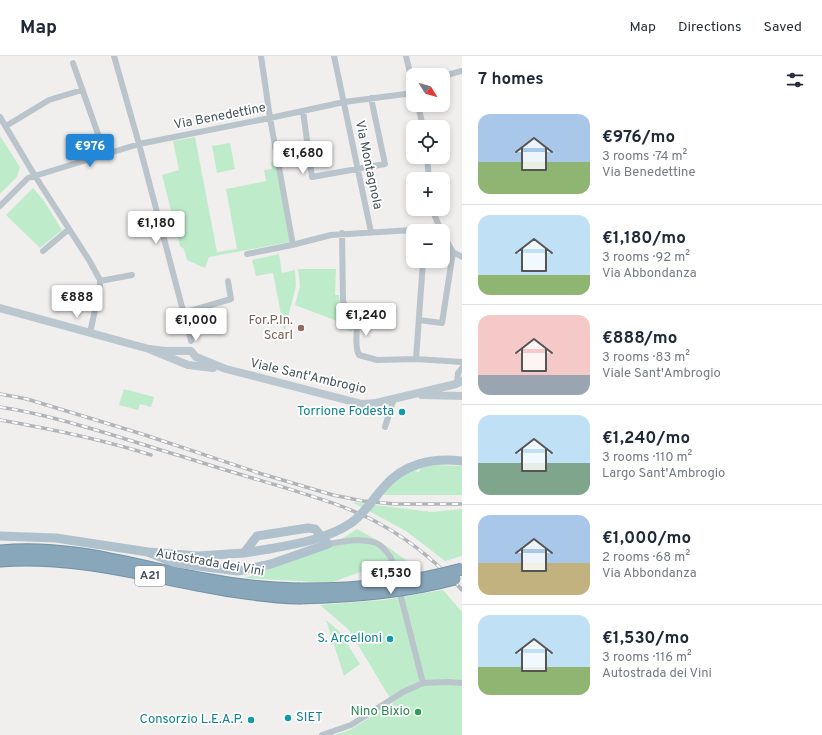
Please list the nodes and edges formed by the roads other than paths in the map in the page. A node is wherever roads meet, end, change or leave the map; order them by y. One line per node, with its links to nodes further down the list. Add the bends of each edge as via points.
1 (114, 56): 17 (street)
2 (261, 56): 15 (street)
3 (334, 56): 12 (street, Via Montagnola)
4 (406, 56): 6 (street)
5 (73, 63): 9 (street)
6 (409, 68)
7 (462, 71): 8 (street)
8 (450, 74)
9 (82, 90): 16 (street, via 49,100); 18 (street)
10 (406, 94): 11 (street, Via Benedettine)
11 (371, 98): 12 (street, Via Benedettine); 19 (street, via 385,164)
12 (344, 102): 13 (street, Via Benedettine); 19 (street, Via Montagnola)
13 (303, 111): 15 (street, Via Benedettine); 19 (street, via 312,177)
14 (0, 117): 16 (street)
15 (270, 118): 17 (street, Via Benedettine); 26 (street)
16 (6, 126): 20 (street)
17 (139, 144): 18 (street, Via Benedettine); 37 (street)
18 (105, 154): 20 (street, Via Benedettine)
19 (358, 169): 24 (street, Via Montagnola)
20 (35, 176): 21 (street, Via Benedettine, via 28,178); 22 (street)
21 (0, 206)
22 (69, 228): 28 (street); 34 (street)
23 (406, 230): 24 (street)
24 (371, 232): 25 (street)
25 (342, 233): 26 (street); 42 (street, via 343,304 356,324 357,352 377,360)
26 (293, 245): 30 (street)
27 (450, 247): 29 (street)
28 (43, 251)
29 (453, 252): 31 (street); 38 (street, via 442,323)
30 (247, 254)
31 (462, 257)
32 (423, 268): 38 (street)
33 (132, 275): 34 (street)
34 (100, 281): 39 (street)
35 (228, 281): 37 (street, via 232,299)
36 (0, 308): 39 (main road, Viale Sant'Ambrogio)
37 (183, 313): 41 (street, via 191,341)
38 (419, 320): 42 (street)
39 (90, 333): 40 (main road, Viale Sant'Ambrogio)
40 (148, 349): 41 (main road, Viale Sant'Ambrogio); 44 (main road, Viale Sant'Ambrogio)
41 (191, 353): 44 (main road, via 194,363); 44 (main road, via 182,358); 46 (main road, Viale Sant'Ambrogio)
42 (416, 359): 43 (street)
43 (462, 362)
44 (188, 364): 46 (main road, Viale Sant'Ambrogio)
45 (462, 368): 47 (street)
46 (226, 369): 50 (main road, Viale Sant'Ambrogio, via 354,403 369,404)
47 (459, 380): 48 (main road, Viale Sant'Ambrogio); 49 (main road, Viale Sant'Ambrogio, via 455,391)
48 (409, 394): 49 (main road, Viale Sant'Ambrogio); 50 (main road, Viale Sant'Ambrogio)
49 (461, 396)
50 (394, 398): 51 (street)
51 (385, 427)
52 (462, 461): 57 (main road, bridge, via 427,461 400,472 384,486 358,517 337,531 288,545)
53 (0, 536): 56 (main road, via 56,538)
54 (328, 544): 56 (main road, via 271,564 238,571 175,563); 57 (main road, via 315,529 308,528 257,536); 61 (street, via 370,541 377,543 391,558)
55 (0, 551): 59 (highway, Autostrada dei Vini / A21, bridge, via 76,553 204,579 277,588 367,587)
56 (148, 552): 57 (main road, via 198,556)
57 (244, 553)
58 (0, 560): 60 (highway, Autostrada dei Vini / A21, bridge, via 33,559 85,563 206,587 285,598 376,594)
59 (462, 569)
60 (462, 577)
61 (423, 683): 62 (street); 63 (street, via 403,692 350,725)
62 (462, 683)
63 (322, 735)

